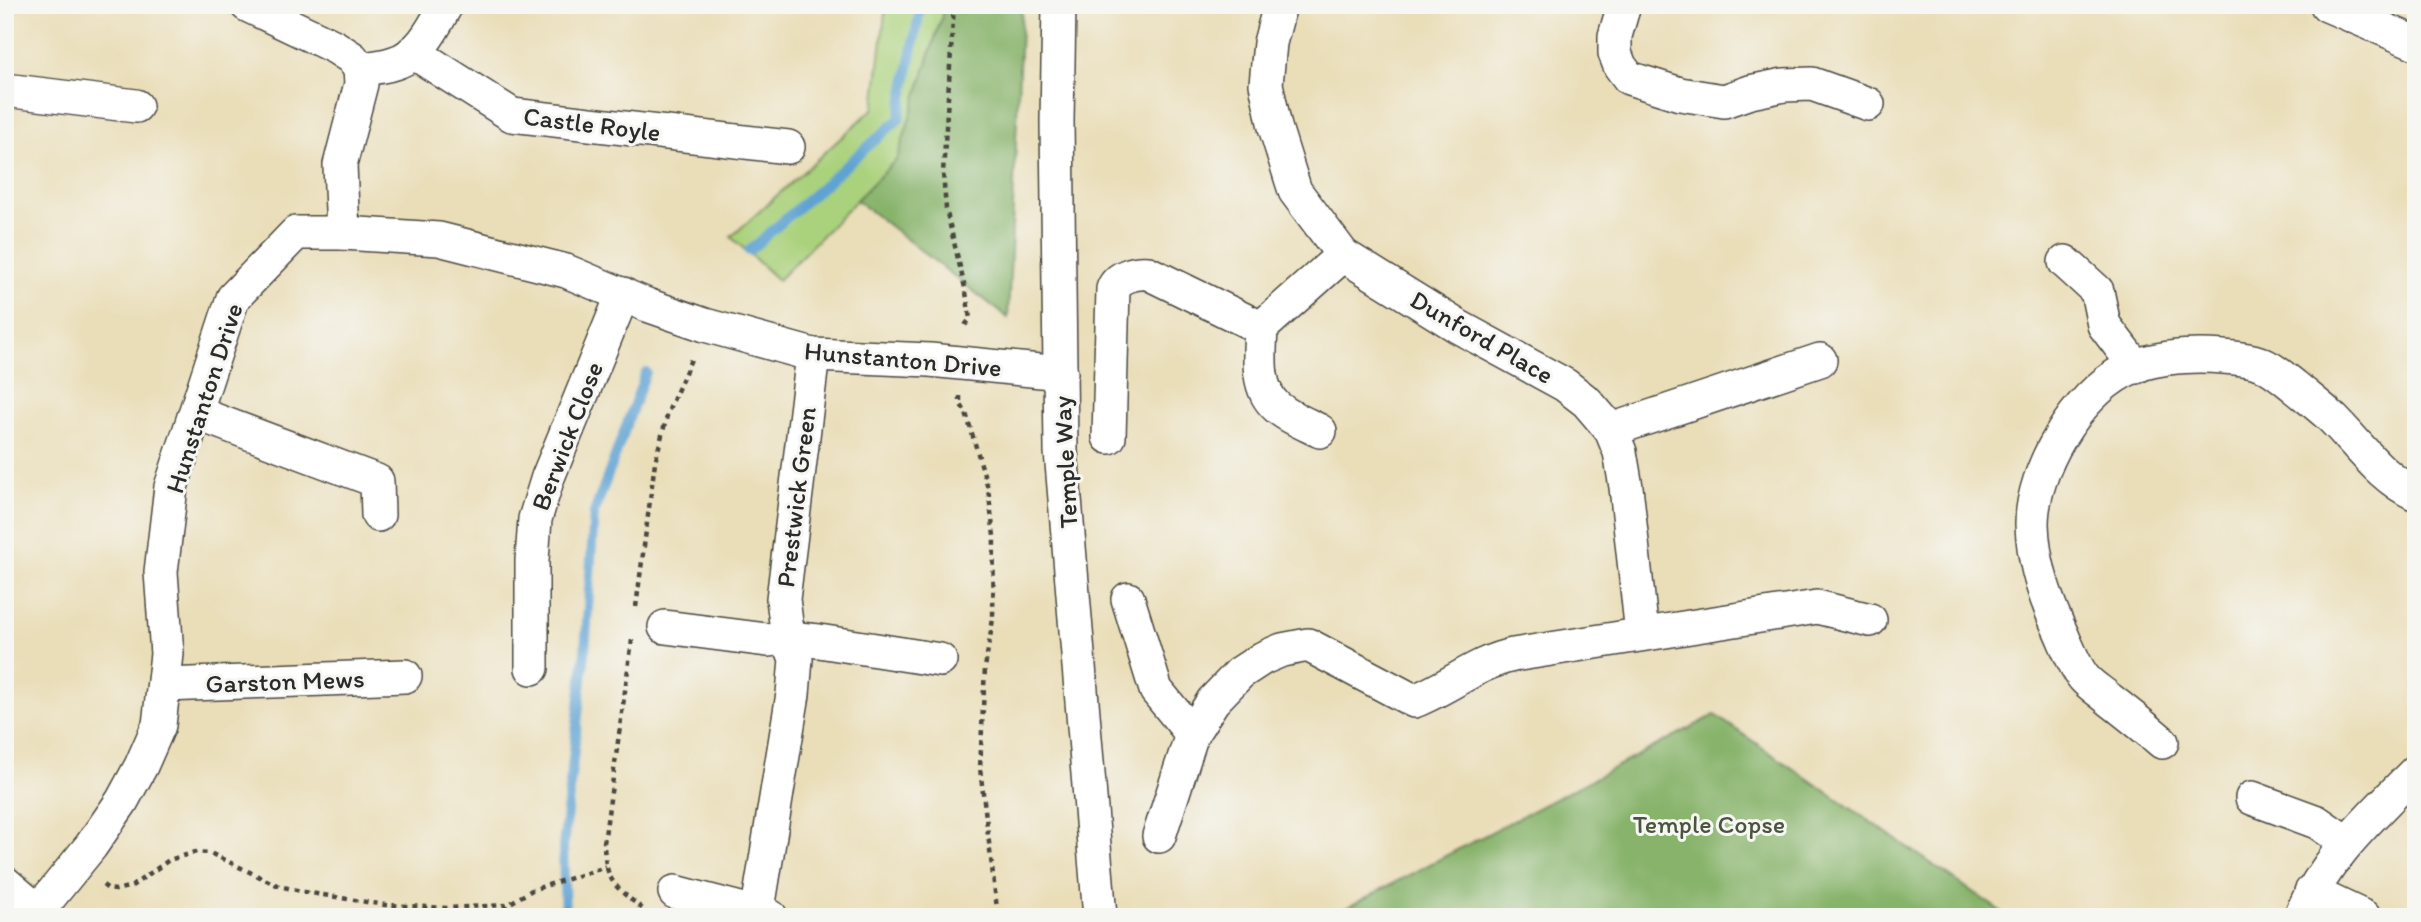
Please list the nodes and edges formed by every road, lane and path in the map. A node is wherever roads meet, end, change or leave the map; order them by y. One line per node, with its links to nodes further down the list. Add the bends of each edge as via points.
1 (247, 5): 11 (street, via 335,47)
2 (446, 5): 10 (street, via 432,33)
3 (954, 5): 21 (path, via 943,173 946,209 970,319)
4 (1059, 5): 25 (street, Temple Way)
5 (1280, 5): 17 (street, Dunford Place, via 1266,84 1275,127 1295,191)
6 (1623, 5): 13 (street, via 1615,52 1629,78 1680,94 1724,101 1784,85 1812,83)
7 (2327, 5): 8 (street)
8 (2375, 15): 9 (street)
9 (2416, 43)
10 (413, 52): 11 (street, via 396,63); 15 (street, Castle Royle, via 512,115)
11 (360, 69): 16 (street, via 361,84 340,165)
12 (5, 90): 14 (street)
13 (1868, 104)
14 (136, 106)
15 (788, 147)
16 (343, 233): 19 (street, Hunstanton Drive, via 439,239 566,271); 27 (street, Hunstanton Drive, via 296,233 233,298)
17 (1343, 255): 20 (street); 28 (street, Dunford Place, via 1565,385)
18 (2065, 262): 24 (street, via 2097,291 2104,325)
19 (623, 294): 22 (street, Hunstanton Drive, via 705,325); 39 (street, Berwick Close, via 535,519)
20 (1261, 328): 29 (street, via 1261,374 1270,400); 30 (street, via 1148,273 1118,281 1113,289)
21 (960, 339)
22 (813, 355): 25 (street, Hunstanton Drive); 37 (street, Prestwick Green, via 786,563 783,599)
23 (1821, 360): 28 (street)
24 (2136, 367): 31 (street, via 2192,356 2262,364 2329,415 2390,478); 43 (street, via 2105,384 2070,421 2052,448 2032,523 2044,591 2084,678)
25 (1061, 373): 56 (street, Temple Way, via 1062,451)
26 (960, 397): 55 (path, via 988,488 993,536 993,619 985,668 980,768)
27 (196, 413): 32 (street, via 377,481); 41 (street, Hunstanton Drive, via 171,487 161,572)
28 (1611, 430): 36 (street, Dunford Place, via 1626,487)
29 (1320, 432)
30 (1109, 437)
31 (2416, 494)
32 (378, 515)
33 (1128, 599): 42 (street, via 1156,690)
34 (1870, 620): 36 (street, via 1817,607)
35 (665, 627): 37 (street)
36 (1642, 634): 42 (street, via 1503,657 1414,701 1308,645 1282,650 1240,673 1213,701)
37 (788, 638): 38 (street); 54 (street, Prestwick Green, via 796,659 793,694)
38 (940, 660)
39 (532, 668)
40 (405, 676): 41 (street, Garston Mews)
41 (165, 685): 52 (street, Hunstanton Drive, via 159,725 128,789)
42 (1192, 734): 46 (street)
43 (2162, 742)
44 (2416, 771): 47 (street)
45 (2252, 798): 47 (street, via 2317,822)
46 (1159, 836)
47 (2346, 842): 51 (street)
48 (100, 882): 53 (path, via 107,889 132,886 169,860 210,853 279,886 385,905 448,908 507,905 532,890 606,867 617,888)
49 (5, 883): 52 (street)
50 (675, 892): 54 (street)
51 (2306, 904): 57 (street)
52 (41, 914)
53 (649, 914)
54 (764, 916)
55 (998, 917)
56 (1100, 917)
57 (2364, 917)

